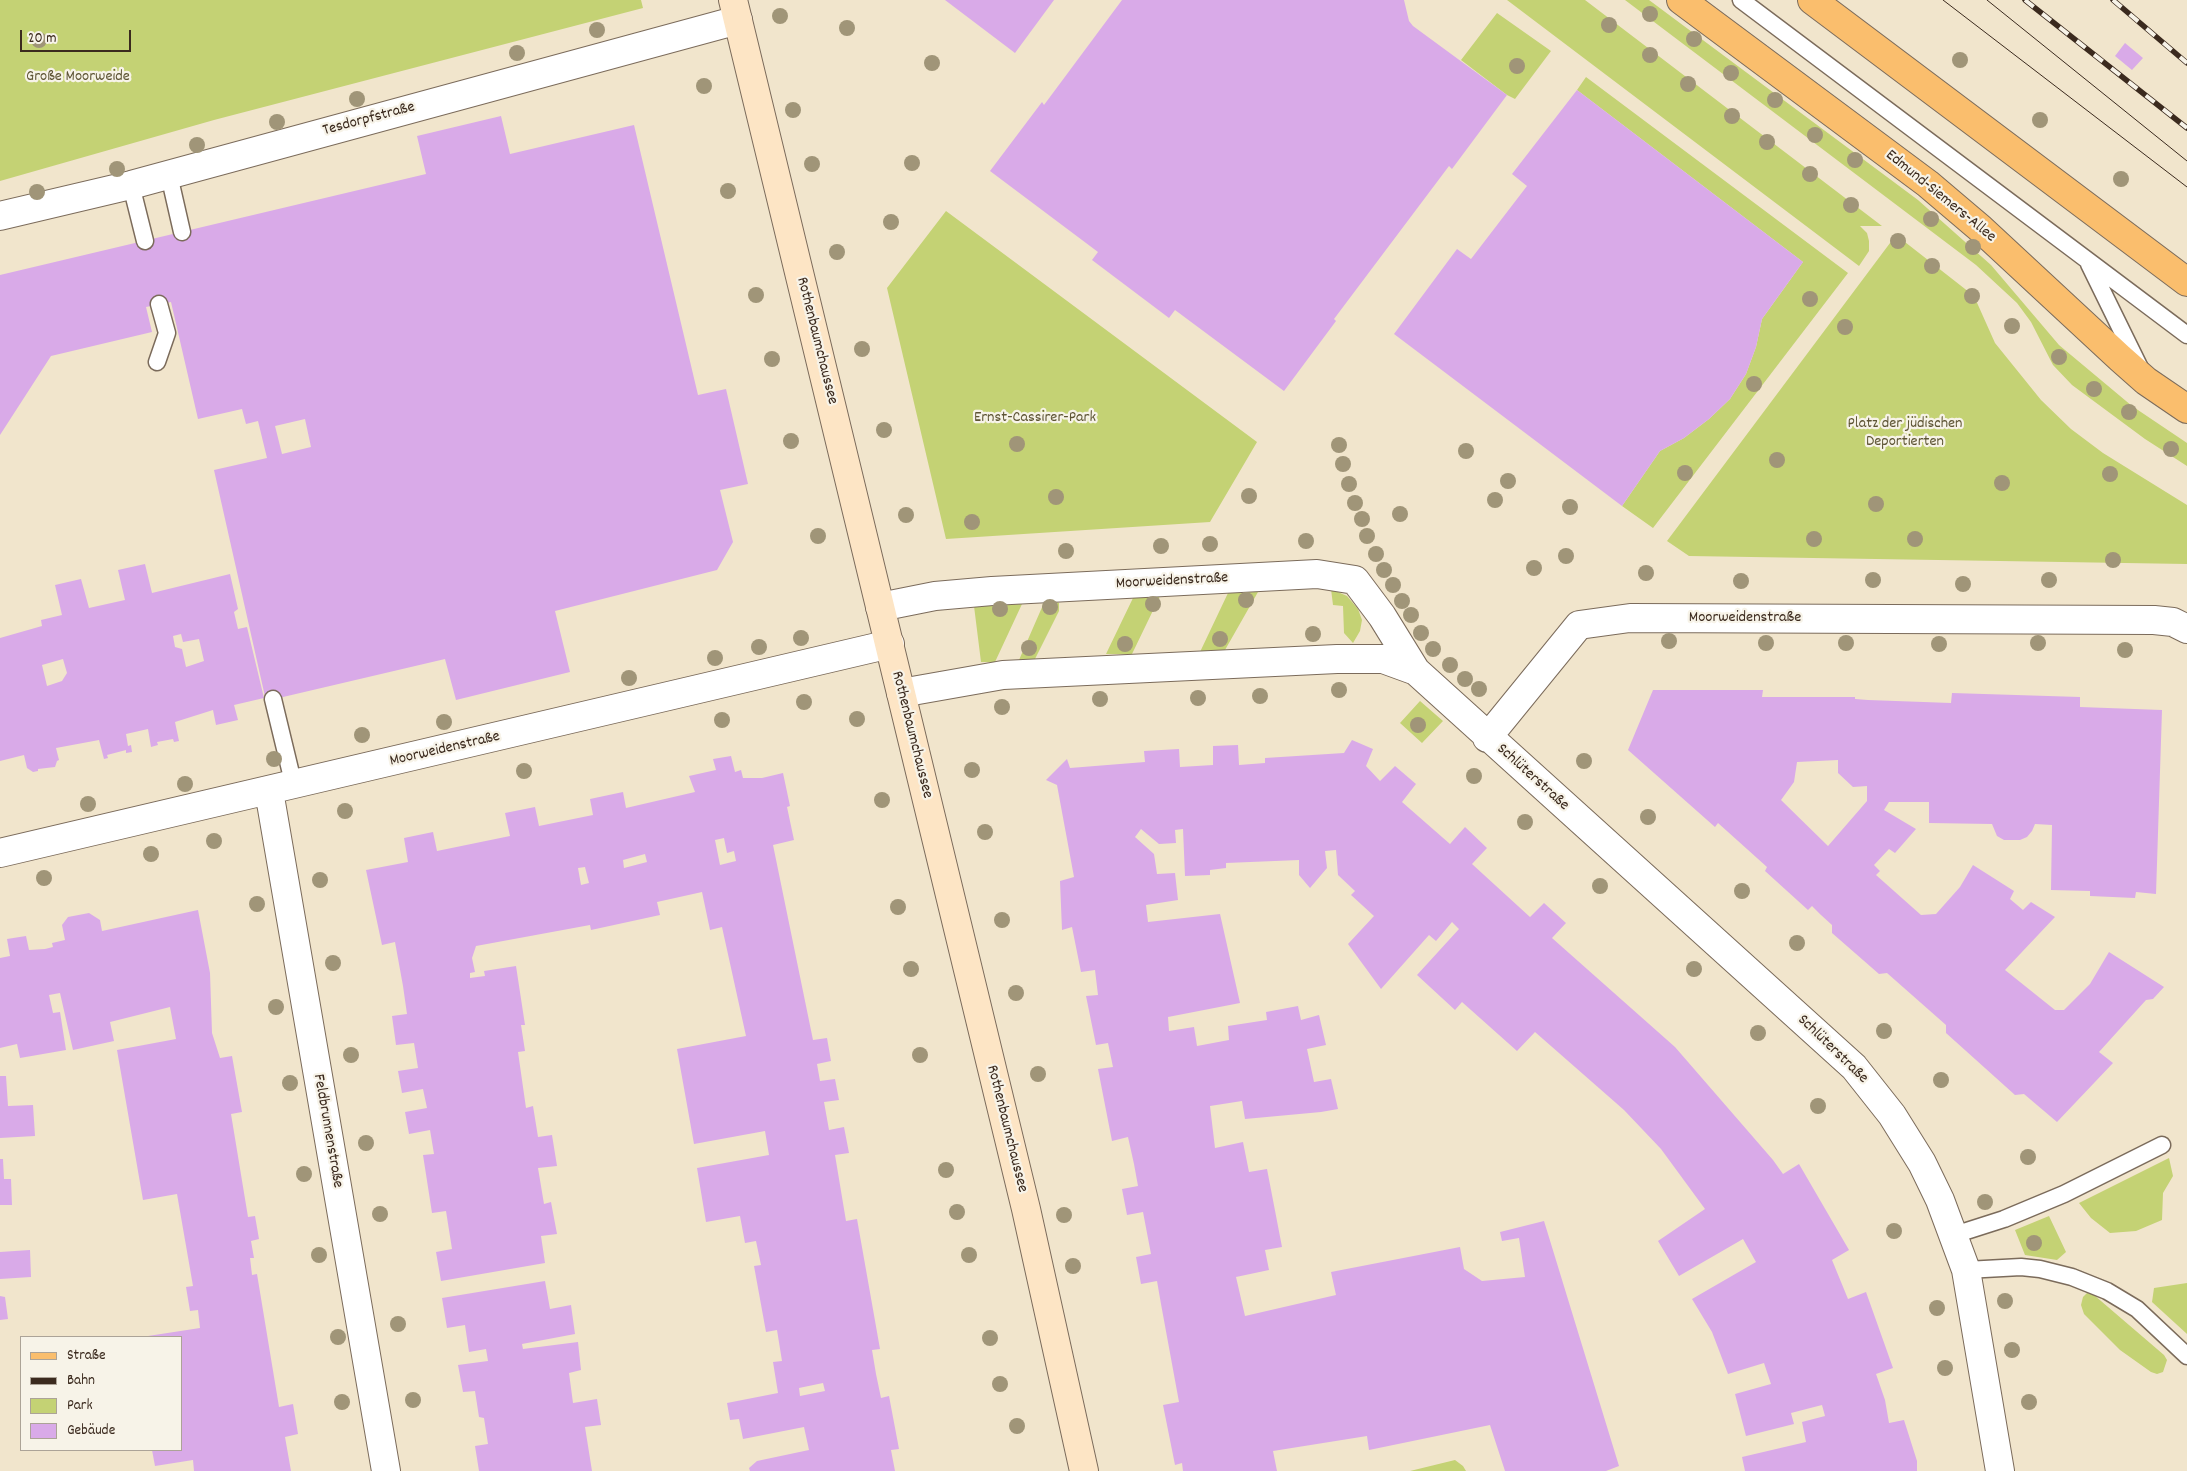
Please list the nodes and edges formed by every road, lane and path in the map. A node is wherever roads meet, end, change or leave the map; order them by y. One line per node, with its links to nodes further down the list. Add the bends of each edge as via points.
1 (1681, 0): 15 (main road, Edmund-Siemers-Allee, via 1928,184)
2 (1741, 0): 10 (lane)
3 (1812, 0): 11 (main road)
4 (735, 10): 5 (street, Tesdorpfstraße); 17 (main road, Rothenbaumchaussee)
5 (169, 175): 6 (street, Tesdorpfstraße); 8 (lane)
6 (131, 185): 7 (street, Tesdorpfstraße); 9 (lane)
7 (0, 216)
8 (182, 232)
9 (145, 241)
10 (2086, 260): 13 (lane); 15 (lane)
11 (2187, 282)
12 (159, 304): 14 (lane, via 167,333)
13 (2187, 335)
14 (157, 362)
15 (2146, 381): 16 (main road, Edmund-Siemers-Allee)
16 (2187, 409)
17 (880, 607): 21 (main road, Rothenbaumchaussee); 22 (street, Moorweidenstraße, via 956,593 1325,574 1355,580)
18 (2187, 608): 19 (street, Moorweidenstraße)
19 (2154, 620): 20 (street, Moorweidenstraße, via 2173,622); 25 (street, Moorweidenstraße, via 1630,618 1579,625)
20 (2187, 629)
21 (890, 644): 23 (main road, Rothenbaumchaussee); 26 (street, Moorweidenstraße)
22 (1416, 671): 23 (street, Moorweidenstraße, via 1383,659 1337,659 1003,675); 25 (street, Moorweidenstraße)
23 (901, 693): 33 (main road, Rothenbaumchaussee, via 1024,1200)
24 (273, 699): 26 (lane)
25 (1487, 738): 29 (street, Schlüterstraße, via 1854,1067 1892,1115 1922,1163)
26 (281, 788): 27 (street, Moorweidenstraße); 32 (street, Feldbrunnenstraße)
27 (0, 853)
28 (2162, 1145): 29 (lane, via 2064,1194)
29 (1954, 1235): 30 (street, Schlüterstraße)
30 (1966, 1270): 31 (lane, via 2040,1269 2107,1290 2137,1309); 34 (street, Schlüterstraße)
31 (2187, 1356)
32 (386, 1471)
33 (1084, 1471)
34 (2000, 1471)

